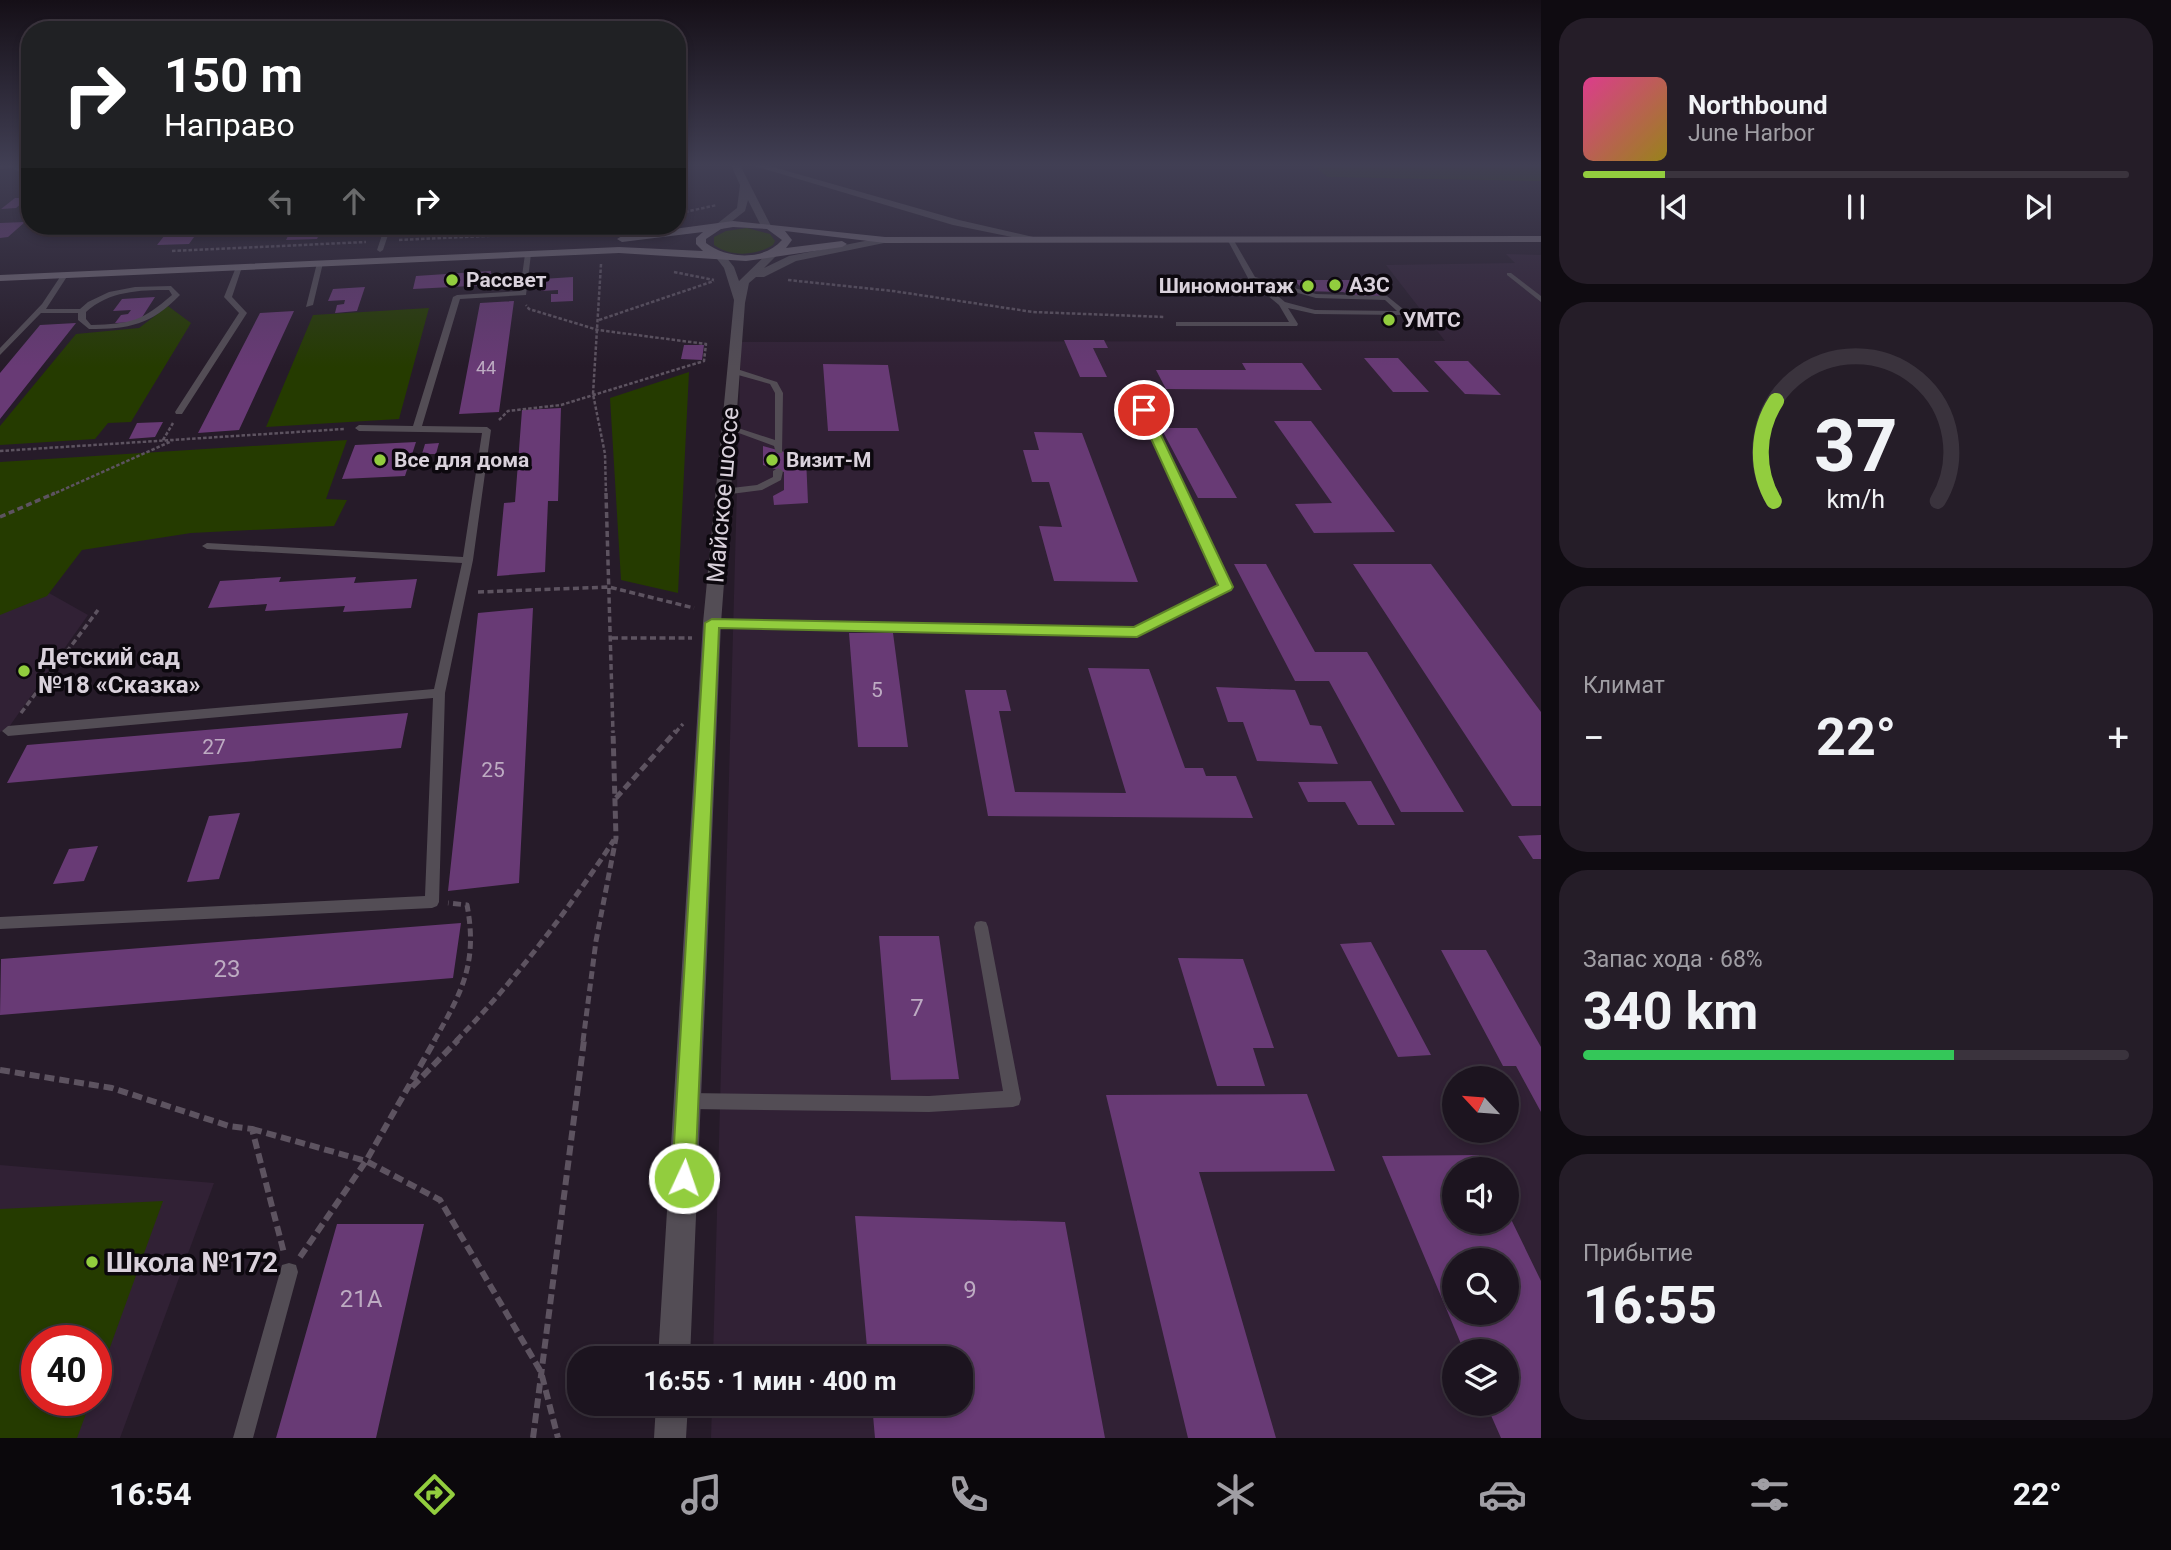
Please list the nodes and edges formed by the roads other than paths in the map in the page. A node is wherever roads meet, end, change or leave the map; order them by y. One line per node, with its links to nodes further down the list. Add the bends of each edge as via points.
1 (707, 232): 14 (main road, via 701,244)
2 (779, 232): 12 (main road, via 787,240)
3 (818, 232): 10 (main road)
4 (1003, 232): 7 (street)
5 (385, 235): 11 (lane)
6 (646, 235): 11 (main road)
7 (1037, 239): 8 (main road); 10 (main road)
8 (1230, 239): 9 (main road); 21 (lane)
9 (1541, 239)
10 (885, 240): 12 (main road); 23 (street, via 810,253 775,265 743,291)
11 (382, 246): 17 (main road)
12 (774, 253): 14 (main road, via 739,258); 23 (street, Майское шоссе, via 744,282)
13 (528, 254): 14 (main road, via 619,250); 15 (main road); 34 (lane, via 523,292 457,297)
14 (719, 255): 23 (street, Майское шоссе, via 729,267)
15 (320, 263): 16 (main road); 25 (lane)
16 (239, 267): 19 (main road); 32 (lane, via 228,297 243,313)
17 (0, 268)
18 (1509, 274): 22 (lane)
19 (64, 275): 20 (main road); 26 (lane)
20 (0, 278)
21 (1252, 278): 24 (lane); 24 (lane, via 1316,296 1387,298 1404,313 1315,312)
22 (1541, 300)
23 (739, 303): 30 (street, Майское шоссе)
24 (1282, 304): 28 (lane, via 1294,324)
25 (309, 305)
26 (39, 311): 27 (lane); 29 (lane)
27 (82, 311): 27 (lane, via 82,320 89,327 129,327 144,322 176,295 171,288 110,293)
28 (1179, 324)
29 (0, 353)
30 (734, 371): 35 (street, Майское шоссе); 35 (lane, via 773,382 779,393 779,448)
31 (1144, 410): 40 (lane, via 1226,587 1137,632)
32 (179, 412)
33 (359, 428): 34 (lane)
34 (417, 428): 39 (lane, via 488,430)
35 (729, 428): 37 (street, Майское шоссе)
36 (778, 471): 37 (lane, via 778,478 759,488)
37 (723, 492): 40 (street, Майское шоссе)
38 (207, 546): 39 (lane)
39 (468, 560): 41 (lane)
40 (712, 623): 45 (street, Майское шоссе)
41 (439, 693): 42 (lane); 43 (lane, via 432,902)
42 (8, 731)
43 (0, 923)
44 (981, 927): 45 (lane, via 1013,1099 929,1104)
45 (688, 1101): 47 (street, Майское шоссе)
46 (289, 1272): 49 (lane)
47 (675, 1346)
48 (671, 1416): 50 (street)
49 (243, 1438)
50 (670, 1438)

